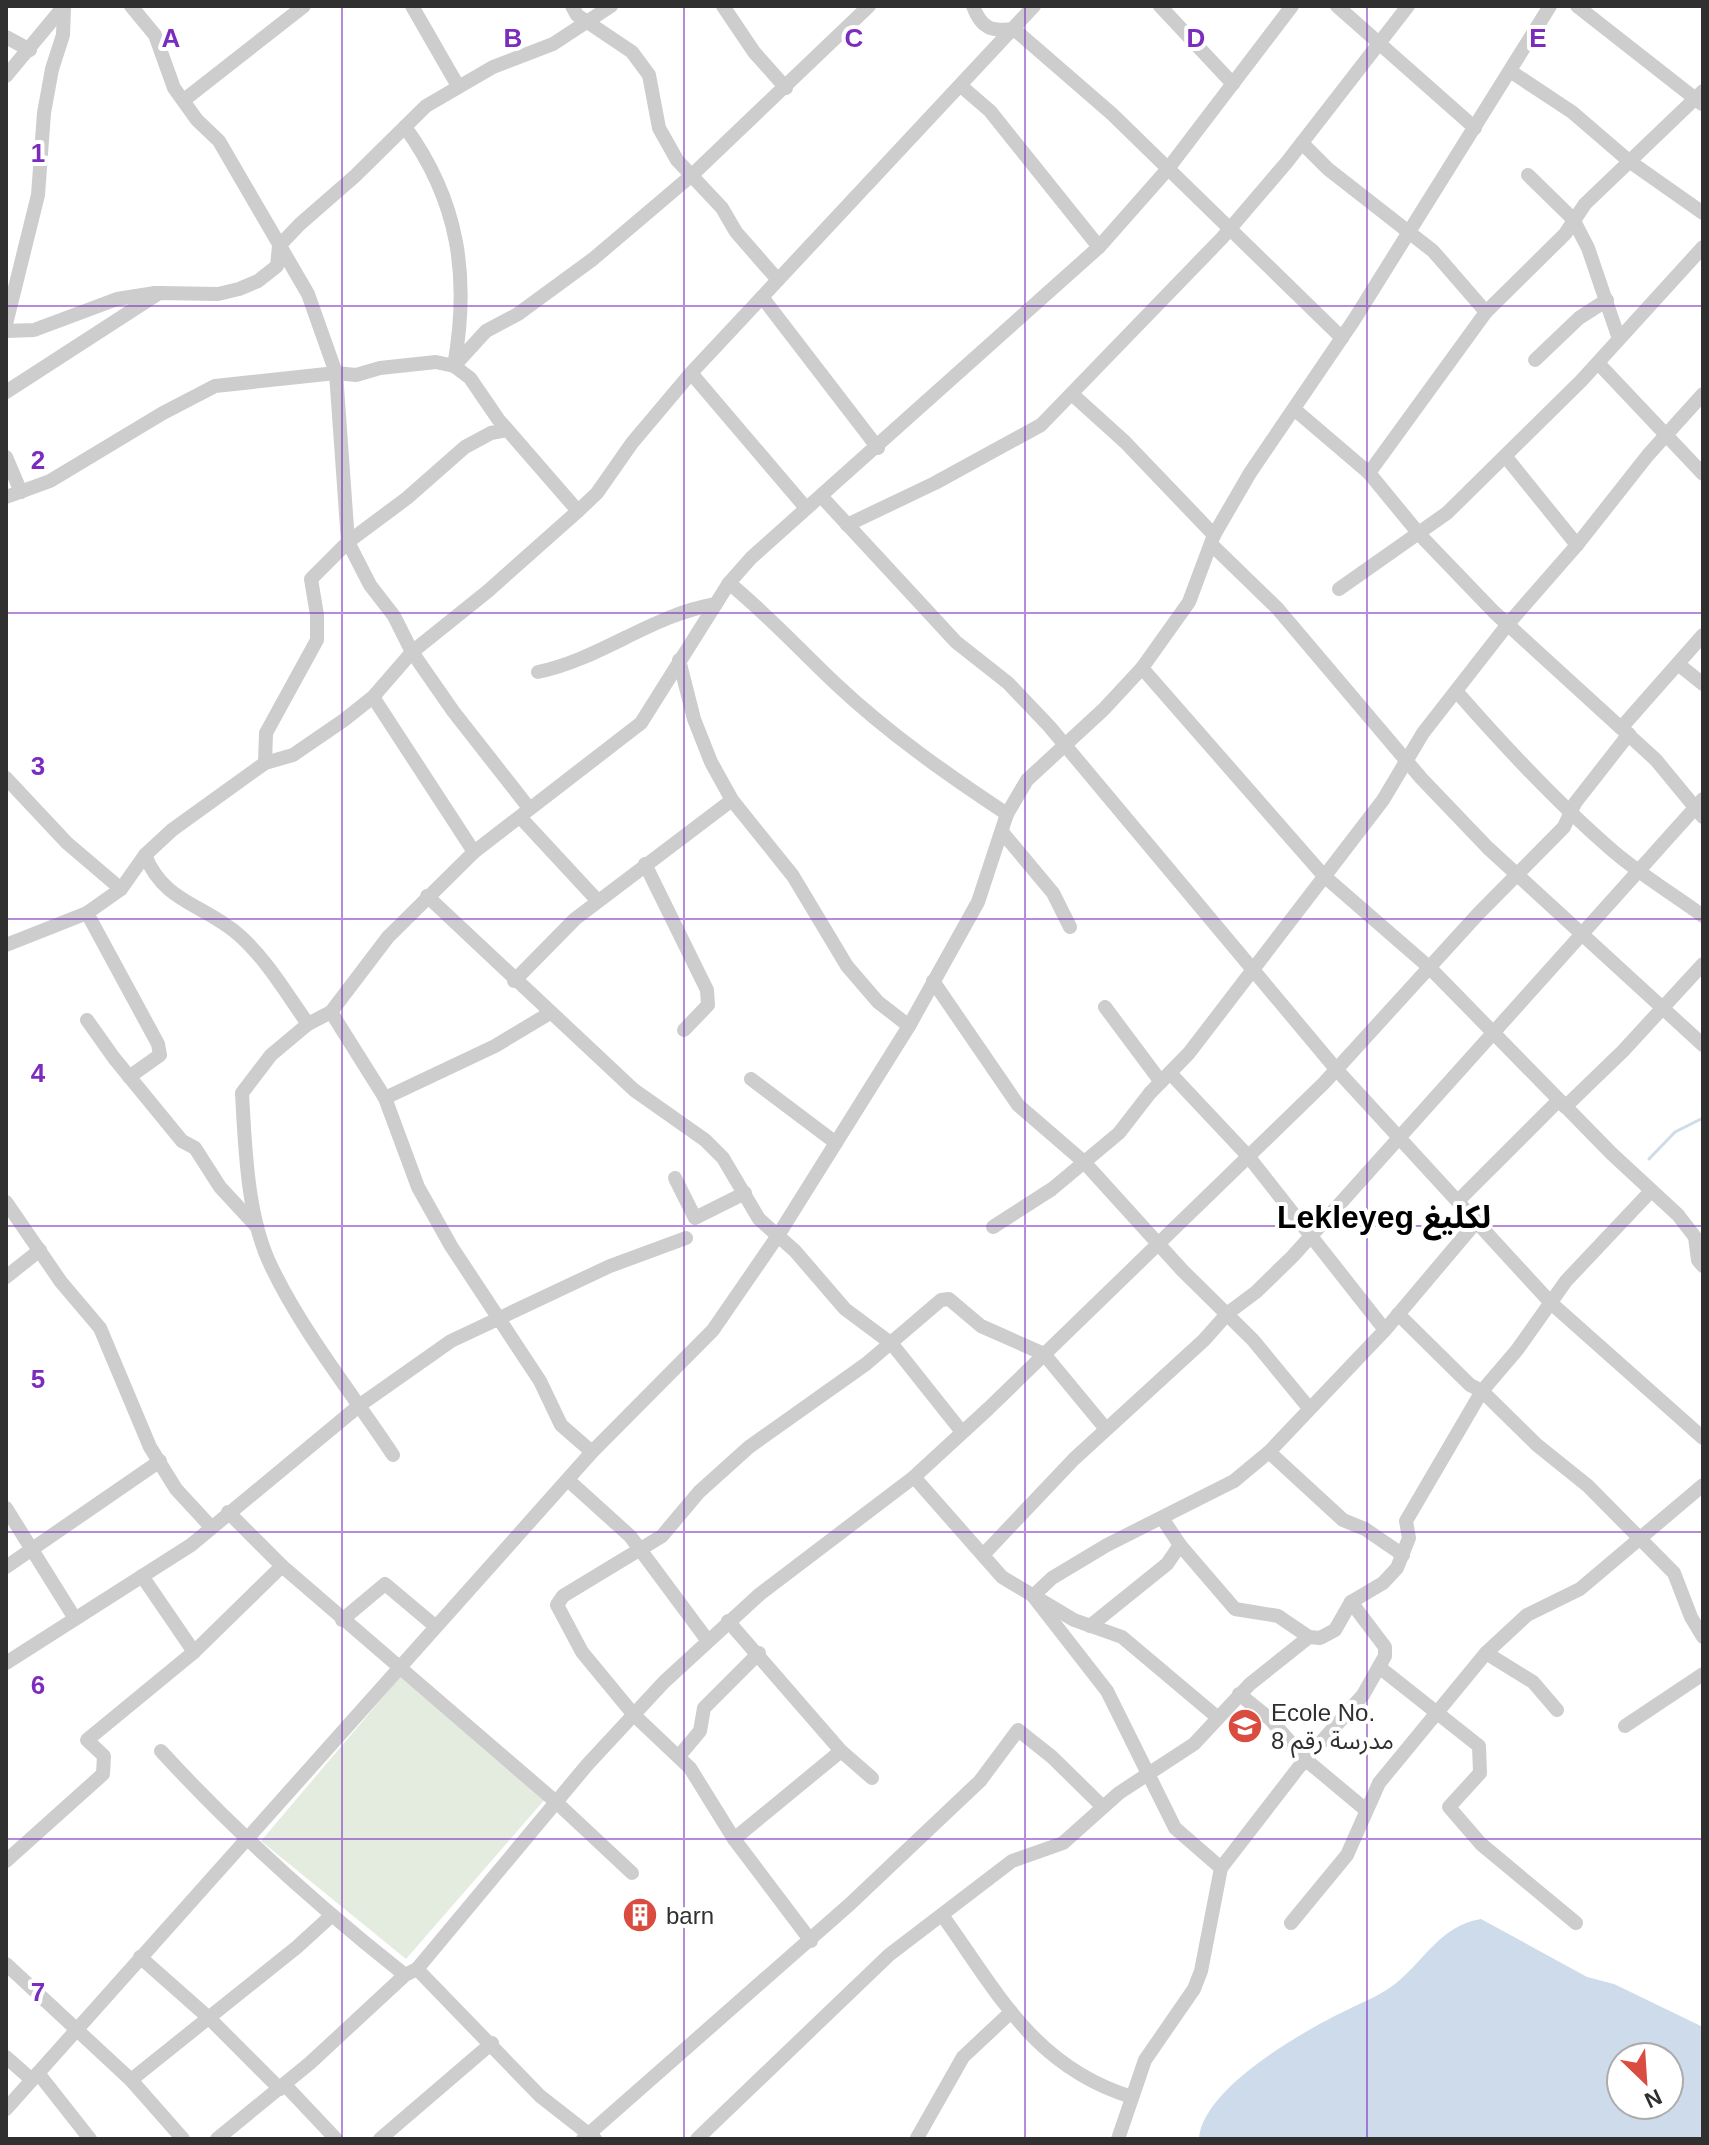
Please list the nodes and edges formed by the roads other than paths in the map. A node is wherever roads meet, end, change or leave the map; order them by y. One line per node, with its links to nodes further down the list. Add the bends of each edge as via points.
1 (131, 6): 29 (street, via 155,35 174,88)
2 (304, 6): 29 (street)
3 (412, 6): 25 (street)
4 (572, 6): 17 (street)
5 (611, 6): 17 (street)
6 (723, 6): 27 (street)
7 (869, 6): 27 (street)
8 (973, 6): 18 (street, via 984,27)
9 (1034, 6): 18 (street)
10 (1160, 6): 24 (street)
11 (1292, 6): 24 (street)
12 (1337, 6): 20 (street)
13 (1408, 6): 20 (street)
14 (1550, 6): 22 (street)
15 (1577, 6): 28 (street)
16 (64, 7): 21 (street); 49 (street, via 63,35 44,113 38,195)
17 (586, 20): 25 (street, via 553,44); 35 (street, via 632,52 649,75 659,128)
18 (1014, 29): 26 (street); 34 (street)
19 (6, 37): 21 (street)
20 (1381, 44): 31 (street); 32 (street)
21 (30, 50): 23 (street)
22 (1510, 71): 31 (street); 33 (street, via 1572,112)
23 (6, 76)
24 (1233, 84): 34 (street)
25 (458, 86): 30 (street)
26 (961, 86): 42 (street, via 990,111); 44 (street)
27 (786, 88): 35 (street)
28 (1701, 98): 33 (street)
29 (184, 100): 41 (street, via 219,141)
30 (405, 127): 41 (street); 55 (street, via 444,197 460,252 463,318)
31 (1475, 128): 40 (street)
32 (1302, 143): 39 (street); 40 (street)
33 (1629, 161): 37 (street); 38 (street)
34 (1167, 170): 39 (street); 42 (street)
35 (692, 175): 44 (street); 55 (street, via 593,259 486,331)
36 (1528, 175): 38 (street)
37 (1703, 213)
38 (1573, 219): 47 (street); 48 (street, via 1565,234)
39 (1228, 231): 51 (street); 60 (street)
40 (1408, 235): 48 (street, via 1433,251); 51 (street)
41 (279, 246): 45 (street, via 277,266 239,289); 56 (street, via 308,294)
42 (1099, 247): 64 (street)
43 (1703, 247): 52 (street)
44 (778, 280): 46 (street)
45 (159, 293): 50 (street, via 117,299 34,330); 58 (street)
46 (762, 297): 57 (street); 64 (street)
47 (1607, 300): 52 (street); 53 (street, via 1579,318)
48 (1486, 312): 67 (street)
49 (6, 324)
50 (6, 331)
51 (1342, 338): 61 (street)
52 (1619, 339): 54 (street)
53 (1535, 360)
54 (1598, 363): 63 (street); 66 (street)
55 (454, 366): 56 (street, via 436,362 356,375); 62 (street, via 470,378)
56 (336, 373): 69 (street, via 215,386 50,481); 77 (street)
57 (691, 373): 72 (street); 73 (street)
58 (6, 392)
59 (1703, 394): 63 (street)
60 (1073, 395): 74 (street, via 1029,433); 76 (street, via 1125,442)
61 (1294, 409): 67 (street); 76 (street)
62 (507, 430): 73 (street); 77 (street, via 465,447)
63 (1665, 436): 68 (street); 78 (street)
64 (878, 448): 70 (street)
65 (6, 457): 69 (street)
66 (1506, 457): 75 (street); 78 (street)
67 (1369, 473): 75 (street)
68 (1703, 474)
69 (21, 492): 71 (street)
70 (821, 496): 72 (street); 74 (street)
71 (6, 497)
72 (806, 508): 79 (street)
73 (578, 511): 84 (street)
74 (847, 525): 93 (street, via 956,642 1008,683)
75 (1420, 535): 80 (street); 82 (street)
76 (1213, 540): 87 (street, via 1189,602); 95 (street)
77 (348, 542): 84 (street); 94 (street, via 311,579 317,640 266,733)
78 (1577, 545): 82 (street)
79 (729, 583): 81 (street); 101 (street, via 837,686 946,774)
80 (1339, 589)
81 (716, 604): 85 (street); 88 (street, via 685,610 570,666)
82 (1508, 624): 90 (street); 92 (street)
83 (1703, 635): 86 (street)
84 (412, 652): 91 (street); 99 (street)
85 (679, 660): 97 (street, via 694,719); 99 (street, via 641,723)
86 (1678, 664): 89 (street); 92 (street)
87 (1142, 668): 93 (street); 107 (street)
88 (538, 672)
89 (1703, 684)
90 (1457, 692): 95 (street, via 1423,733); 100 (street)
91 (373, 697): 94 (street, via 293,755); 103 (street)
92 (1625, 731): 98 (street); 100 (street)
93 (1064, 746): 101 (street, via 1027,780); 119 (street)
94 (265, 763): 104 (street)
95 (1408, 763): 107 (street); 108 (street)
96 (6, 778): 109 (street, via 67,843)
97 (732, 800): 105 (street); 128 (street, via 793,876 847,966 878,1002)
98 (1700, 809): 106 (street)
99 (524, 812): 103 (street); 111 (street)
100 (1571, 813): 106 (street); 108 (street)
101 (1007, 814): 102 (street)
102 (1002, 832): 114 (street, via 1053,893); 121 (street, via 978,902)
103 (474, 852): 110 (street)
104 (145, 855): 109 (street); 127 (street, via 173,895 237,933 270,966)
105 (645, 864): 111 (street); 129 (street, via 707,990 708,1005)
106 (1640, 873): 113 (street); 115 (street)
107 (1324, 876): 118 (street); 119 (street)
108 (1518, 877): 115 (street); 118 (street)
109 (121, 889): 112 (street)
110 (427, 896): 120 (street); 124 (street)
111 (597, 900): 120 (street)
112 (87, 913): 116 (street); 133 (street, via 158,1044 160,1055)
113 (1703, 916)
114 (1070, 927)
115 (1582, 937): 123 (street); 130 (street)
116 (6, 945)
117 (1703, 964): 123 (street)
118 (1430, 968): 130 (street); 132 (street)
119 (1254, 971): 132 (street); 134 (street)
120 (514, 981): 125 (street)
121 (933, 981): 128 (street); 141 (street, via 1018,1105)
122 (1105, 1007): 134 (street)
123 (1664, 1007): 131 (street); 137 (street)
124 (331, 1012): 127 (street); 136 (street)
125 (550, 1013): 136 (street, via 495,1046); 144 (street, via 634,1090 705,1140)
126 (87, 1020): 133 (street)
127 (308, 1024): 149 (street, via 271,1055 242,1093 245,1155)
128 (909, 1026): 139 (street)
129 (684, 1030)
130 (1494, 1033): 137 (street); 138 (street)
131 (1703, 1045)
132 (1336, 1069): 138 (street); 140 (street)
133 (129, 1077): 149 (street, via 182,1141 195,1148 220,1187)
134 (1165, 1078): 140 (street); 141 (street, via 1119,1133)
135 (751, 1079): 139 (street)
136 (385, 1098): 161 (street, via 418,1187)
137 (1562, 1103): 143 (street); 145 (street)
138 (1401, 1138): 145 (street); 150 (street)
139 (836, 1143): 152 (street)
140 (1248, 1156): 150 (street); 154 (street)
141 (1084, 1162): 148 (street); 154 (street)
142 (675, 1178): 144 (street, via 695,1218)
143 (1650, 1192): 151 (street); 158 (street)
144 (745, 1193): 152 (street)
145 (1458, 1201): 147 (street)
146 (6, 1202): 155 (street)
147 (1477, 1221): 158 (street); 160 (street)
148 (993, 1227)
149 (258, 1228): 166 (street, via 270,1265)
150 (1310, 1233): 159 (street, via 1293,1256); 162 (street)
151 (1699, 1233): 156 (street)
152 (777, 1237): 163 (street, via 845,1309); 171 (street, via 713,1330)
153 (686, 1238): 161 (street)
154 (1158, 1244): 159 (street); 164 (street)
155 (40, 1250): 157 (street); 174 (street, via 100,1328)
156 (1703, 1266)
157 (6, 1277)
158 (1551, 1303): 165 (street); 170 (street)
159 (1228, 1313): 167 (street); 168 (street)
160 (1398, 1314): 162 (street); 165 (street)
161 (498, 1316): 166 (street, via 451,1341); 171 (street, via 561,1425)
162 (1385, 1330): 167 (street)
163 (892, 1344): 164 (street, via 941,1300 949,1299 981,1326); 169 (street); 184 (street, via 749,1447 699,1492 662,1536)
164 (1044, 1354): 168 (street); 169 (street)
165 (1482, 1391): 182 (street); 187 (street, via 1406,1521 1409,1538)
166 (360, 1405): 173 (street); 179 (street)
167 (1309, 1408): 172 (street)
168 (1106, 1429): 186 (street)
169 (962, 1432): 175 (street)
170 (1703, 1438)
171 (592, 1452): 176 (street)
172 (1269, 1452): 180 (street, via 1234,1481); 187 (street, via 1343,1520)
173 (393, 1455)
174 (160, 1461): 181 (street, via 176,1489); 185 (street)
175 (914, 1477): 186 (street); 195 (street)
176 (568, 1480): 184 (street); 196 (street)
177 (1703, 1485): 182 (street)
178 (6, 1508): 185 (street)
179 (228, 1512): 181 (street); 188 (street)
180 (1162, 1518): 183 (street); 191 (street, via 1052,1578)
181 (211, 1527): 190 (street)
182 (1640, 1539): 199 (street, via 1678,1579); 203 (street, via 1576,1592 1527,1615)
183 (1180, 1545): 197 (street, via 1167,1564); 198 (street, via 1235,1609 1278,1616)
184 (640, 1548): 200 (street); 211 (street, via 563,1596 557,1605 582,1652)
185 (30, 1550): 189 (street); 193 (street)
186 (983, 1555): 191 (street, via 1002,1577)
187 (1403, 1555): 192 (street, via 1383,1583)
188 (282, 1566): 194 (street); 201 (street)
189 (6, 1567)
190 (142, 1576): 193 (street); 201 (street)
191 (1033, 1596): 197 (street); 218 (street, via 1098,1678)
192 (1351, 1602): 198 (street, via 1335,1630); 205 (street, via 1385,1647)
193 (74, 1617): 204 (street)
194 (342, 1620): 196 (street, via 385,1584); 206 (street)
195 (728, 1621): 200 (street); 202 (street)
196 (435, 1626): 206 (street)
197 (1090, 1626): 212 (street, via 1122,1637)
198 (1309, 1637): 208 (street)
199 (1703, 1637)
200 (708, 1641): 211 (street)
201 (194, 1652): 225 (street, via 87,1740 104,1756 103,1774)
202 (759, 1653): 215 (street); 216 (street, via 704,1708 700,1731)
203 (1486, 1653): 209 (street); 210 (street, via 1533,1682)
204 (6, 1663)
205 (1379, 1667): 209 (street); 217 (street, via 1363,1695)
206 (401, 1668): 220 (street); 224 (street)
207 (1703, 1674): 213 (street)
208 (1239, 1694): 212 (street); 217 (street)
209 (1437, 1710): 222 (street, via 1379,1783); 231 (street, via 1479,1746 1480,1773 1449,1807 1481,1844)
210 (1557, 1710)
211 (634, 1715): 216 (street); 220 (street)
212 (1217, 1717): 218 (street, via 1194,1744)
213 (1625, 1726)
214 (161, 1751): 224 (street)
215 (841, 1751): 219 (street); 223 (street)
216 (679, 1756): 223 (street)
217 (1306, 1760): 222 (street); 226 (street)
218 (1149, 1774): 221 (street); 226 (street, via 1175,1828)
219 (872, 1778)
220 (556, 1802): 227 (street); 235 (street)
221 (1103, 1807): 228 (street, via 1063,1843 1012,1861); 232 (street, via 1018,1730 980,1781)
222 (1366, 1810): 230 (street, via 1347,1855)
223 (734, 1839): 232 (street)
224 (248, 1840): 229 (street); 233 (street)
225 (6, 1861)
226 (1221, 1868): 244 (street, via 1201,1971 1145,2060)
227 (632, 1873)
228 (942, 1915): 236 (street); 253 (street, via 889,1955)
229 (331, 1916): 235 (street); 237 (street)
230 (1291, 1923)
231 (1576, 1923)
232 (811, 1941): 246 (street)
233 (140, 1957): 237 (street); 238 (street)
234 (6, 1964): 238 (street)
235 (411, 1972): 239 (street); 243 (street)
236 (1011, 2012): 244 (street, via 1065,2066 1094,2086); 247 (street, via 963,2057)
237 (209, 2018): 242 (street); 243 (street)
238 (75, 2027): 241 (street); 242 (street)
239 (492, 2043): 246 (street, via 540,2096); 252 (street)
240 (6, 2057): 241 (street)
241 (35, 2076): 245 (street); 248 (street)
242 (131, 2080): 249 (street)
243 (282, 2087): 250 (street); 251 (street)
244 (1132, 2097): 254 (street)
245 (6, 2109)
246 (589, 2137)
247 (917, 2138)
248 (90, 2139)
249 (183, 2139)
250 (217, 2139)
251 (336, 2139)
252 (380, 2139)
253 (697, 2139)
254 (1118, 2139)

